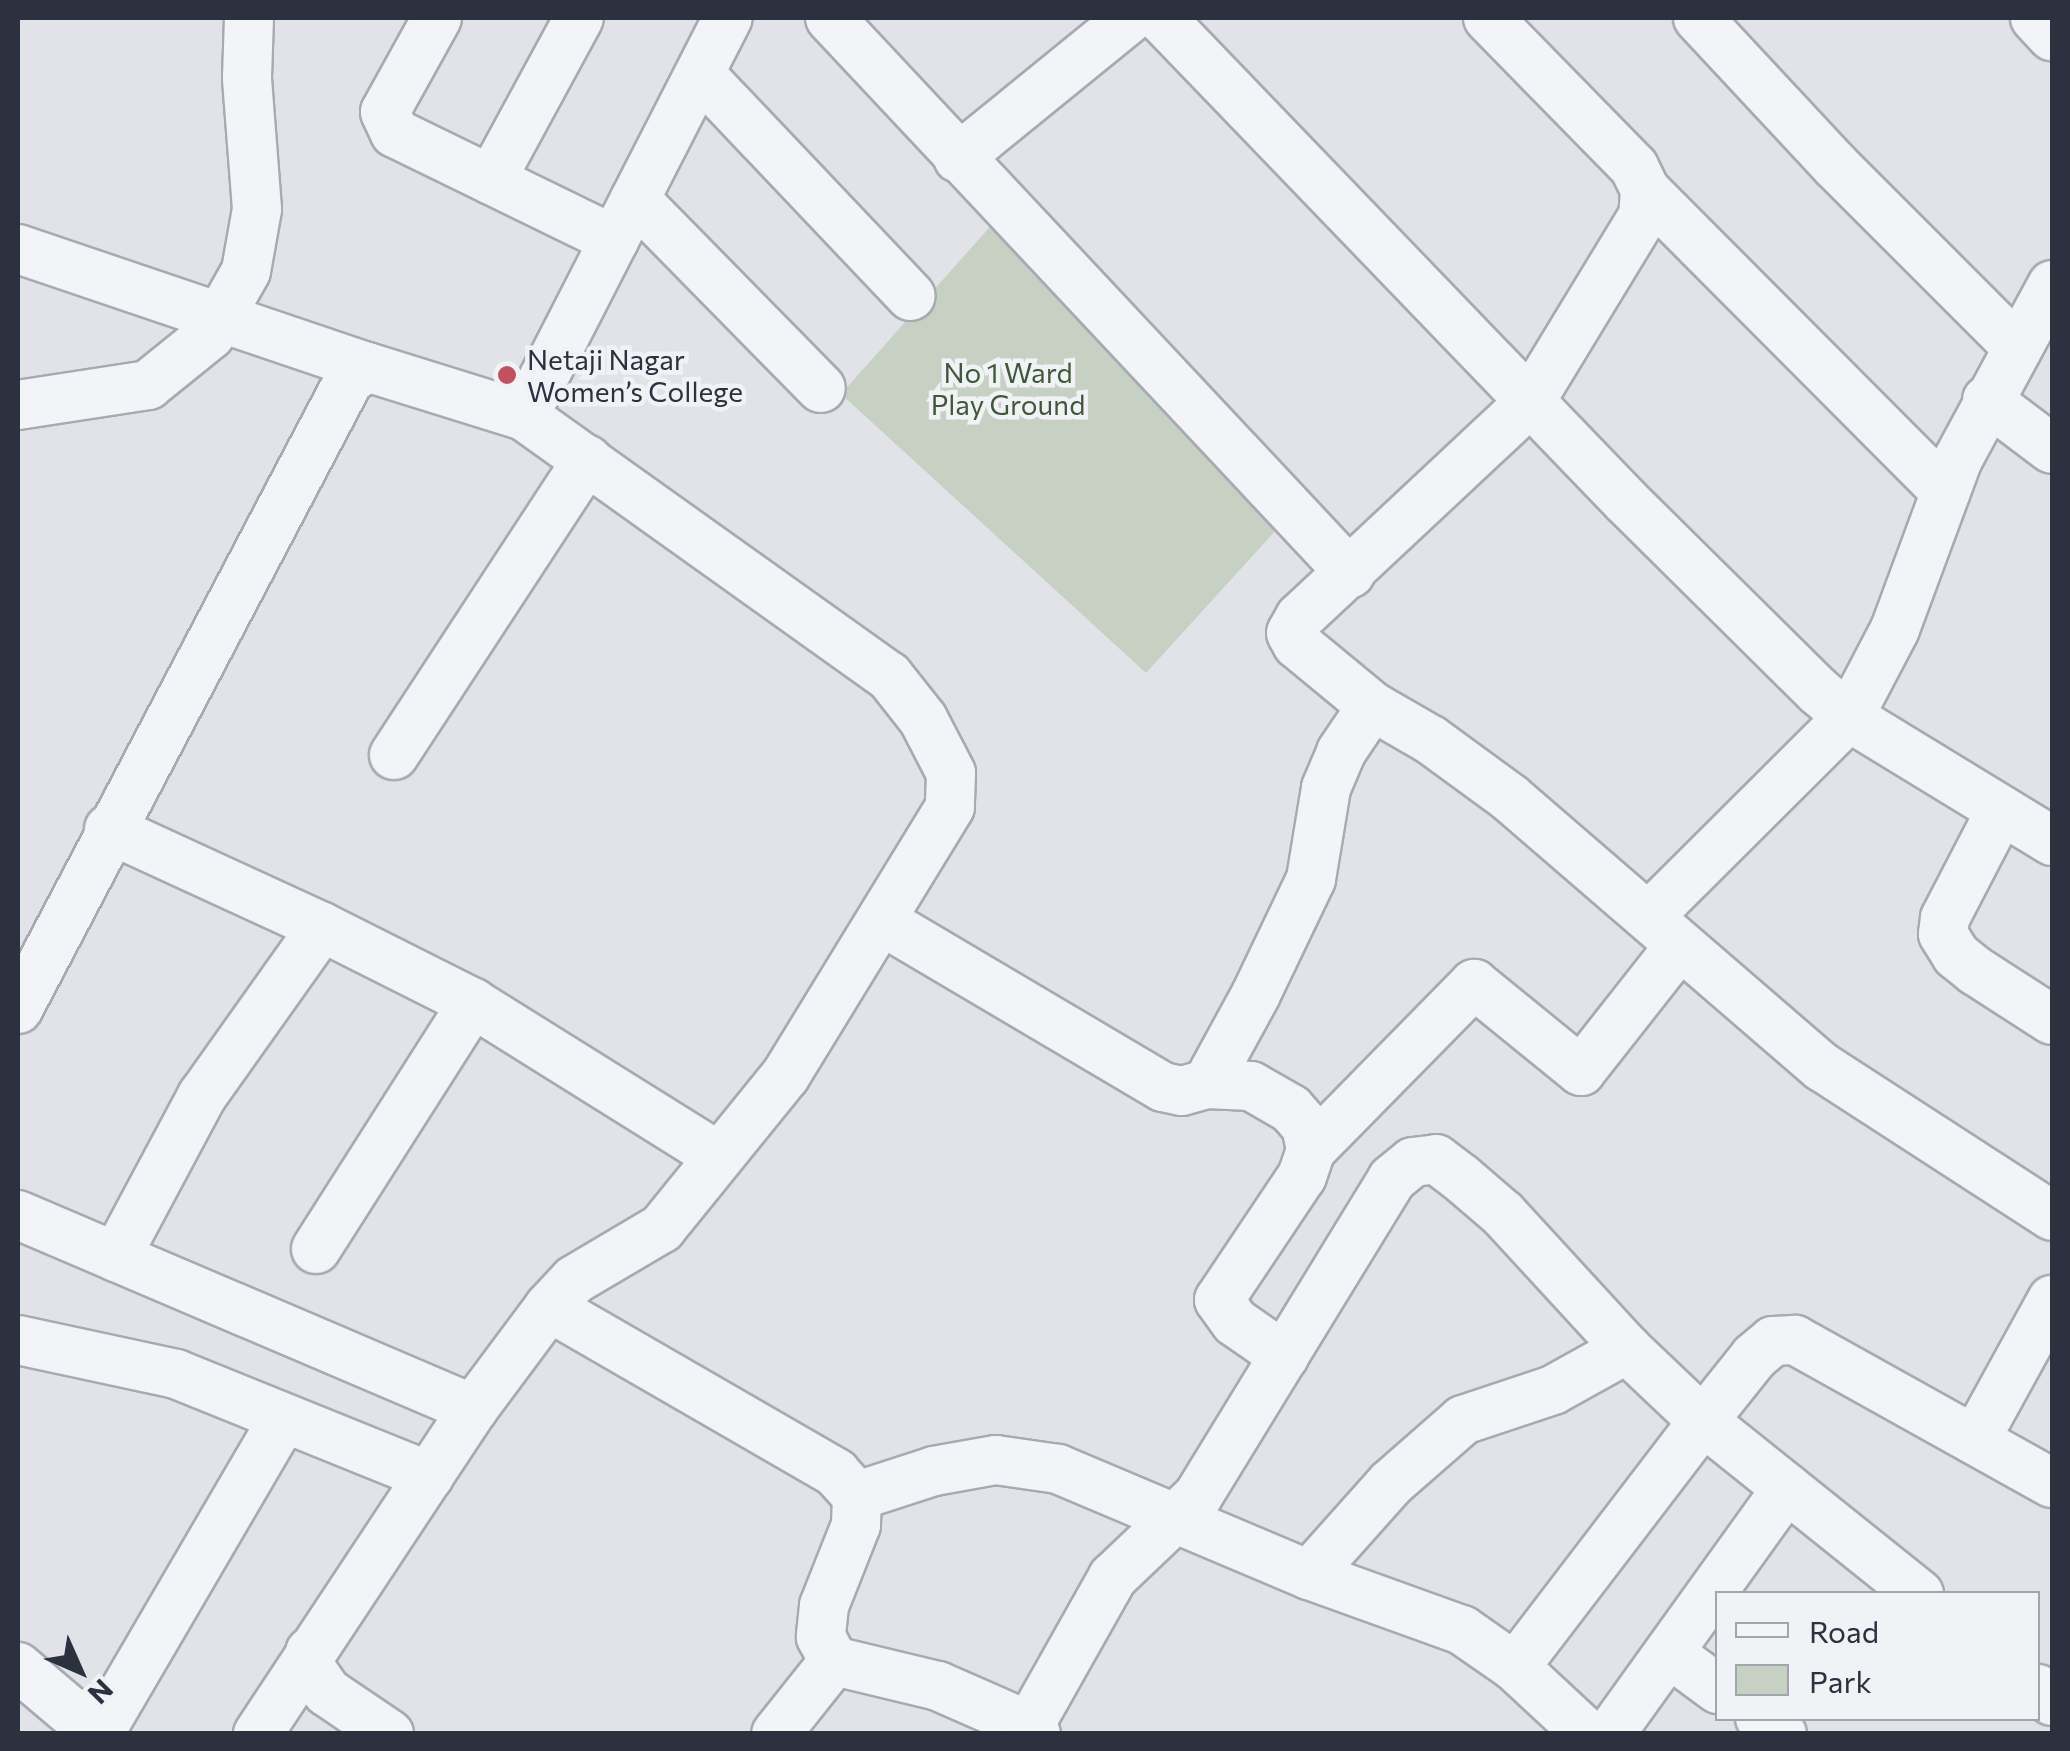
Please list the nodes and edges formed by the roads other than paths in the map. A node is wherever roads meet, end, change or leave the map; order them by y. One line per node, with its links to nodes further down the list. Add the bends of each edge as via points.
1 (250, 18): 20 (street, via 247,78 257,209 246,271)
2 (437, 18): 14 (street, via 386,121 394,133)
3 (579, 18): 14 (street)
4 (728, 18): 12 (street)
5 (830, 18): 13 (street)
6 (1130, 18): 13 (street)
7 (1161, 18): 25 (street)
8 (1488, 18): 15 (street, via 1634,167)
9 (2035, 18): 11 (street)
10 (1713, 24): 21 (street, via 1834,164)
11 (2052, 36)
12 (700, 74): 16 (street); 19 (street)
13 (958, 158): 31 (street)
14 (491, 180): 16 (street)
15 (1645, 190): 25 (street, via 1643,216); 30 (street)
16 (624, 220): 23 (street); 27 (street)
17 (18, 249): 20 (street)
18 (2052, 285): 21 (street)
19 (912, 296)
20 (218, 320): 22 (street); 26 (street, via 148,385)
21 (2018, 348): 24 (street)
22 (367, 367): 27 (street); 36 (street, via 348,380)
23 (821, 388)
24 (1987, 400): 28 (street); 30 (street)
25 (1530, 402): 31 (street); 33 (street)
26 (18, 405)
27 (524, 416): 29 (street)
28 (2052, 450)
29 (587, 460): 34 (street); 38 (street, via 889,676 923,719 951,773 950,807)
30 (1946, 492): 33 (street, via 1895,630)
31 (1350, 573): 32 (street, via 1291,633)
32 (1372, 706): 40 (street, via 1509,797); 44 (street, via 1326,788 1311,879)
33 (1849, 717): 35 (street); 40 (street)
34 (394, 755)
35 (2001, 810): 37 (street); 43 (street, via 1943,934 1976,972)
36 (109, 829): 39 (street); 42 (street)
37 (2052, 841)
38 (882, 921): 44 (street, via 1163,1087); 46 (street, via 785,1076)
39 (322, 926): 41 (street); 50 (street, via 202,1096)
40 (1665, 930): 45 (street, via 1581,1071 1474,984); 47 (street, via 1822,1067)
41 (474, 1003): 46 (street); 49 (street)
42 (18, 1009)
43 (2052, 1020)
44 (1206, 1084): 45 (street, via 1251,1086 1291,1109 1306,1126)
45 (1312, 1150): 55 (street, via 1302,1176 1220,1300 1235,1322)
46 (719, 1157): 52 (street, via 662,1228 574,1280)
47 (2045, 1196)
48 (18, 1215): 50 (street)
49 (316, 1249)
50 (116, 1257): 56 (street)
51 (2052, 1300): 59 (street)
52 (549, 1307): 56 (street); 63 (street, via 836,1473)
53 (18, 1340): 57 (street, via 142,1364)
54 (1627, 1349): 55 (street, via 1502,1214 1436,1159 1412,1162 1392,1179); 58 (street); 65 (street, via 1553,1390 1463,1420 1390,1484)
55 (1284, 1356): 64 (street)
56 (472, 1409): 60 (street)
57 (283, 1418): 60 (street); 74 (street)
58 (1702, 1421): 59 (street, via 1754,1357 1774,1341 1795,1340); 62 (street); 71 (street)
59 (1975, 1440): 61 (street)
60 (430, 1476): 67 (street)
61 (2052, 1483)
62 (1787, 1488): 66 (street); 68 (street)
63 (858, 1496): 64 (street, via 934,1471 996,1460 1058,1470); 69 (street, via 856,1524 824,1606 821,1636)
64 (1178, 1519): 65 (street); 73 (street, via 1113,1578)
65 (1309, 1575): 71 (street, via 1462,1630)
66 (1915, 1591)
67 (310, 1652): 75 (street); 76 (street, via 311,1669 327,1692)
68 (1668, 1653): 72 (street); 79 (street)
69 (834, 1661): 73 (street, via 938,1686); 77 (street)
70 (18, 1666): 74 (street)
71 (1515, 1667): 78 (street)
72 (1715, 1686)
73 (1032, 1730)
74 (98, 1734)
75 (258, 1734)
76 (389, 1734)
77 (776, 1734)
78 (1587, 1734)
79 (1610, 1734)

